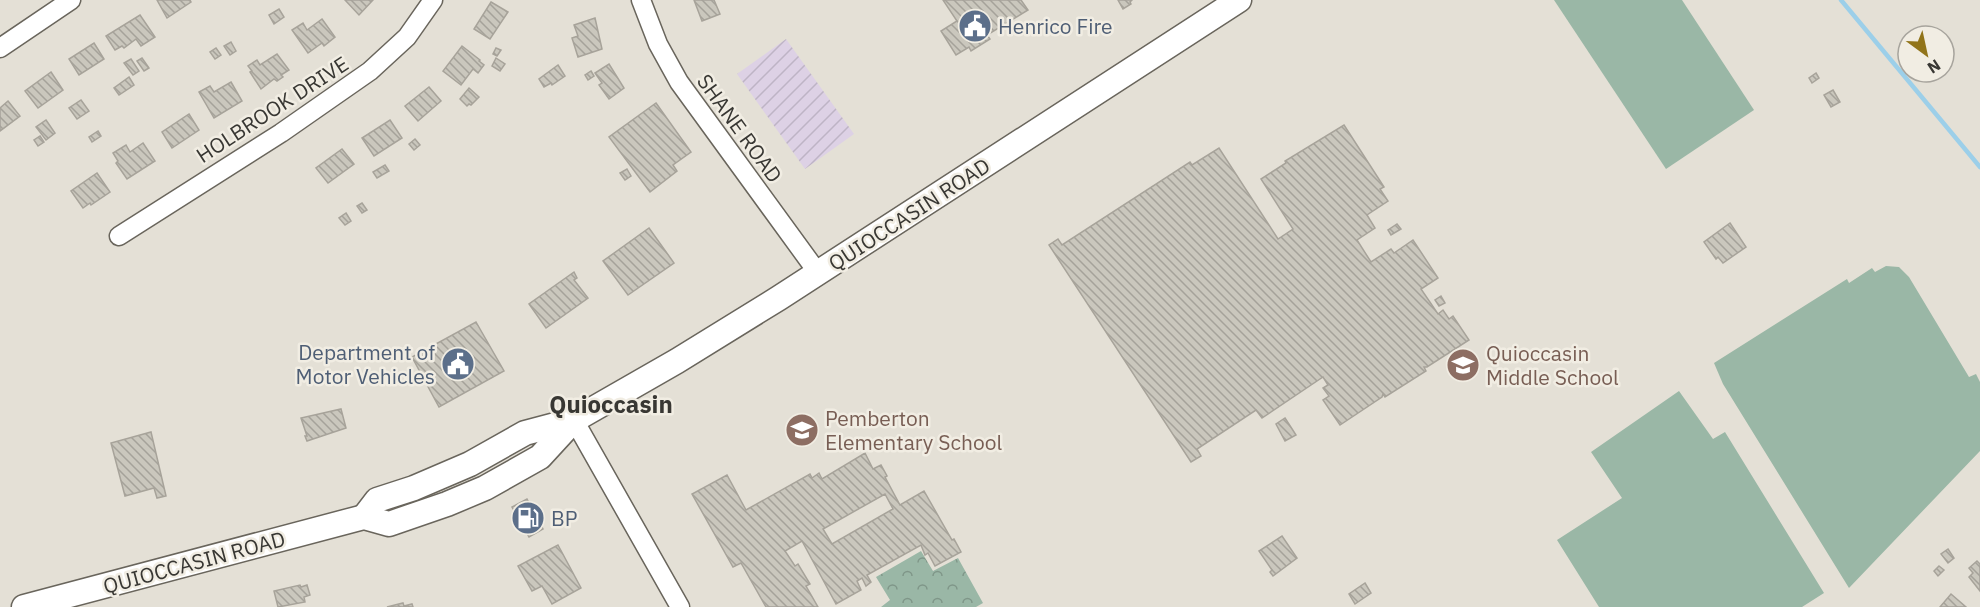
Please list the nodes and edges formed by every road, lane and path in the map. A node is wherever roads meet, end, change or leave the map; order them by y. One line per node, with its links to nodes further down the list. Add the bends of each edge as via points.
1 (71, 0): 5 (street)
2 (433, 0): 6 (street, HOLBROOK DRIVE, via 407,38 370,71)
3 (641, 0): 7 (street, SHANE ROAD, via 658,44 679,82)
4 (1239, 0): 7 (main road, QUIOCCASIN ROAD)
5 (0, 48)
6 (119, 236)
7 (818, 273): 8 (main road, QUIOCCASIN ROAD)
8 (574, 420): 9 (main road, QUIOCCASIN ROAD, via 540,457 485,488 389,524 364,517); 10 (street)
9 (24, 607)
10 (680, 607)

